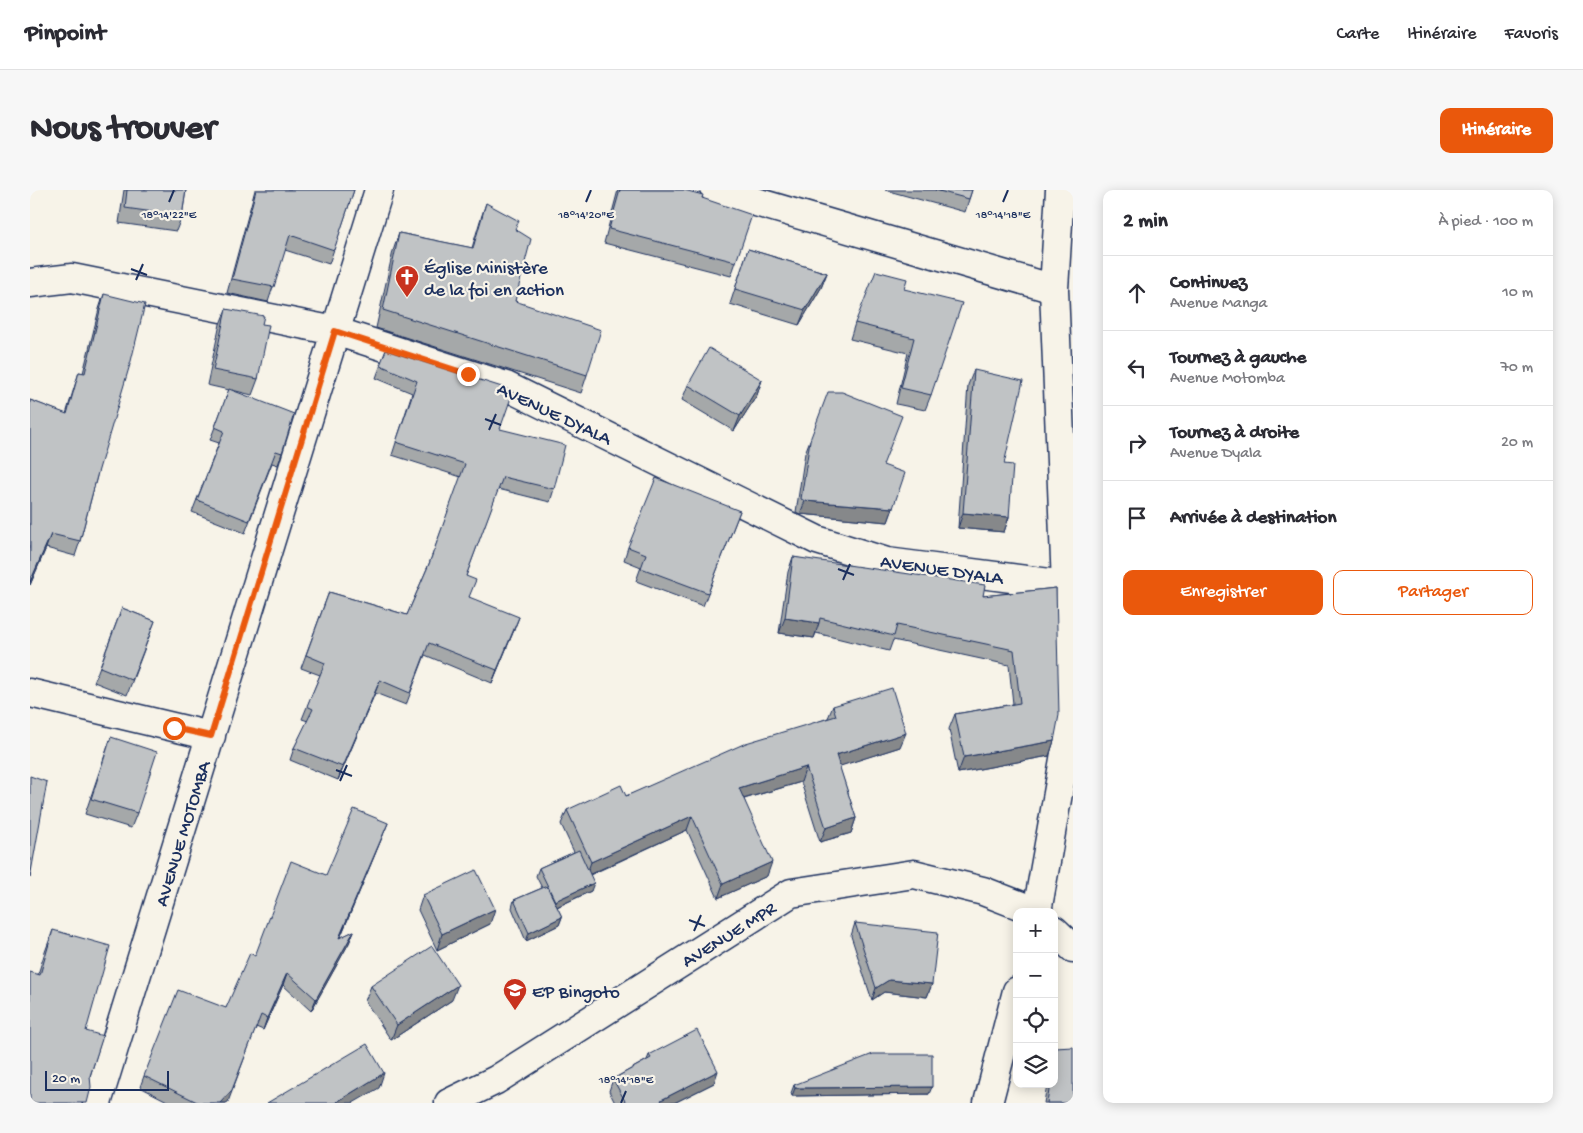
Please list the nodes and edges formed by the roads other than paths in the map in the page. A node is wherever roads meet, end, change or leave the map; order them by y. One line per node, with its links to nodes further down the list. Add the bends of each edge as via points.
1 (379, 190): 6 (street, AVENUE MOTOMBA)
2 (715, 190): 5 (street)
3 (1060, 190): 5 (street)
4 (30, 284): 6 (street, AVENUE DYALA, via 72,278)
5 (1054, 289): 7 (street)
6 (335, 331): 7 (street, AVENUE DYALA, via 506,386 817,540 886,562); 9 (street, AVENUE MOTOMBA)
7 (1066, 585): 11 (street, via 1068,732)
8 (30, 693): 9 (street)
9 (211, 736): 15 (street, AVENUE MOTOMBA)
10 (1027, 908): 16 (street, AVENUE MPR, via 983,890 914,874 791,893 496,1080)
11 (1038, 908)
12 (1058, 934): 13 (street)
13 (1073, 948)
14 (1015, 998): 17 (street)
15 (97, 1103)
16 (449, 1103)
17 (988, 1103)

